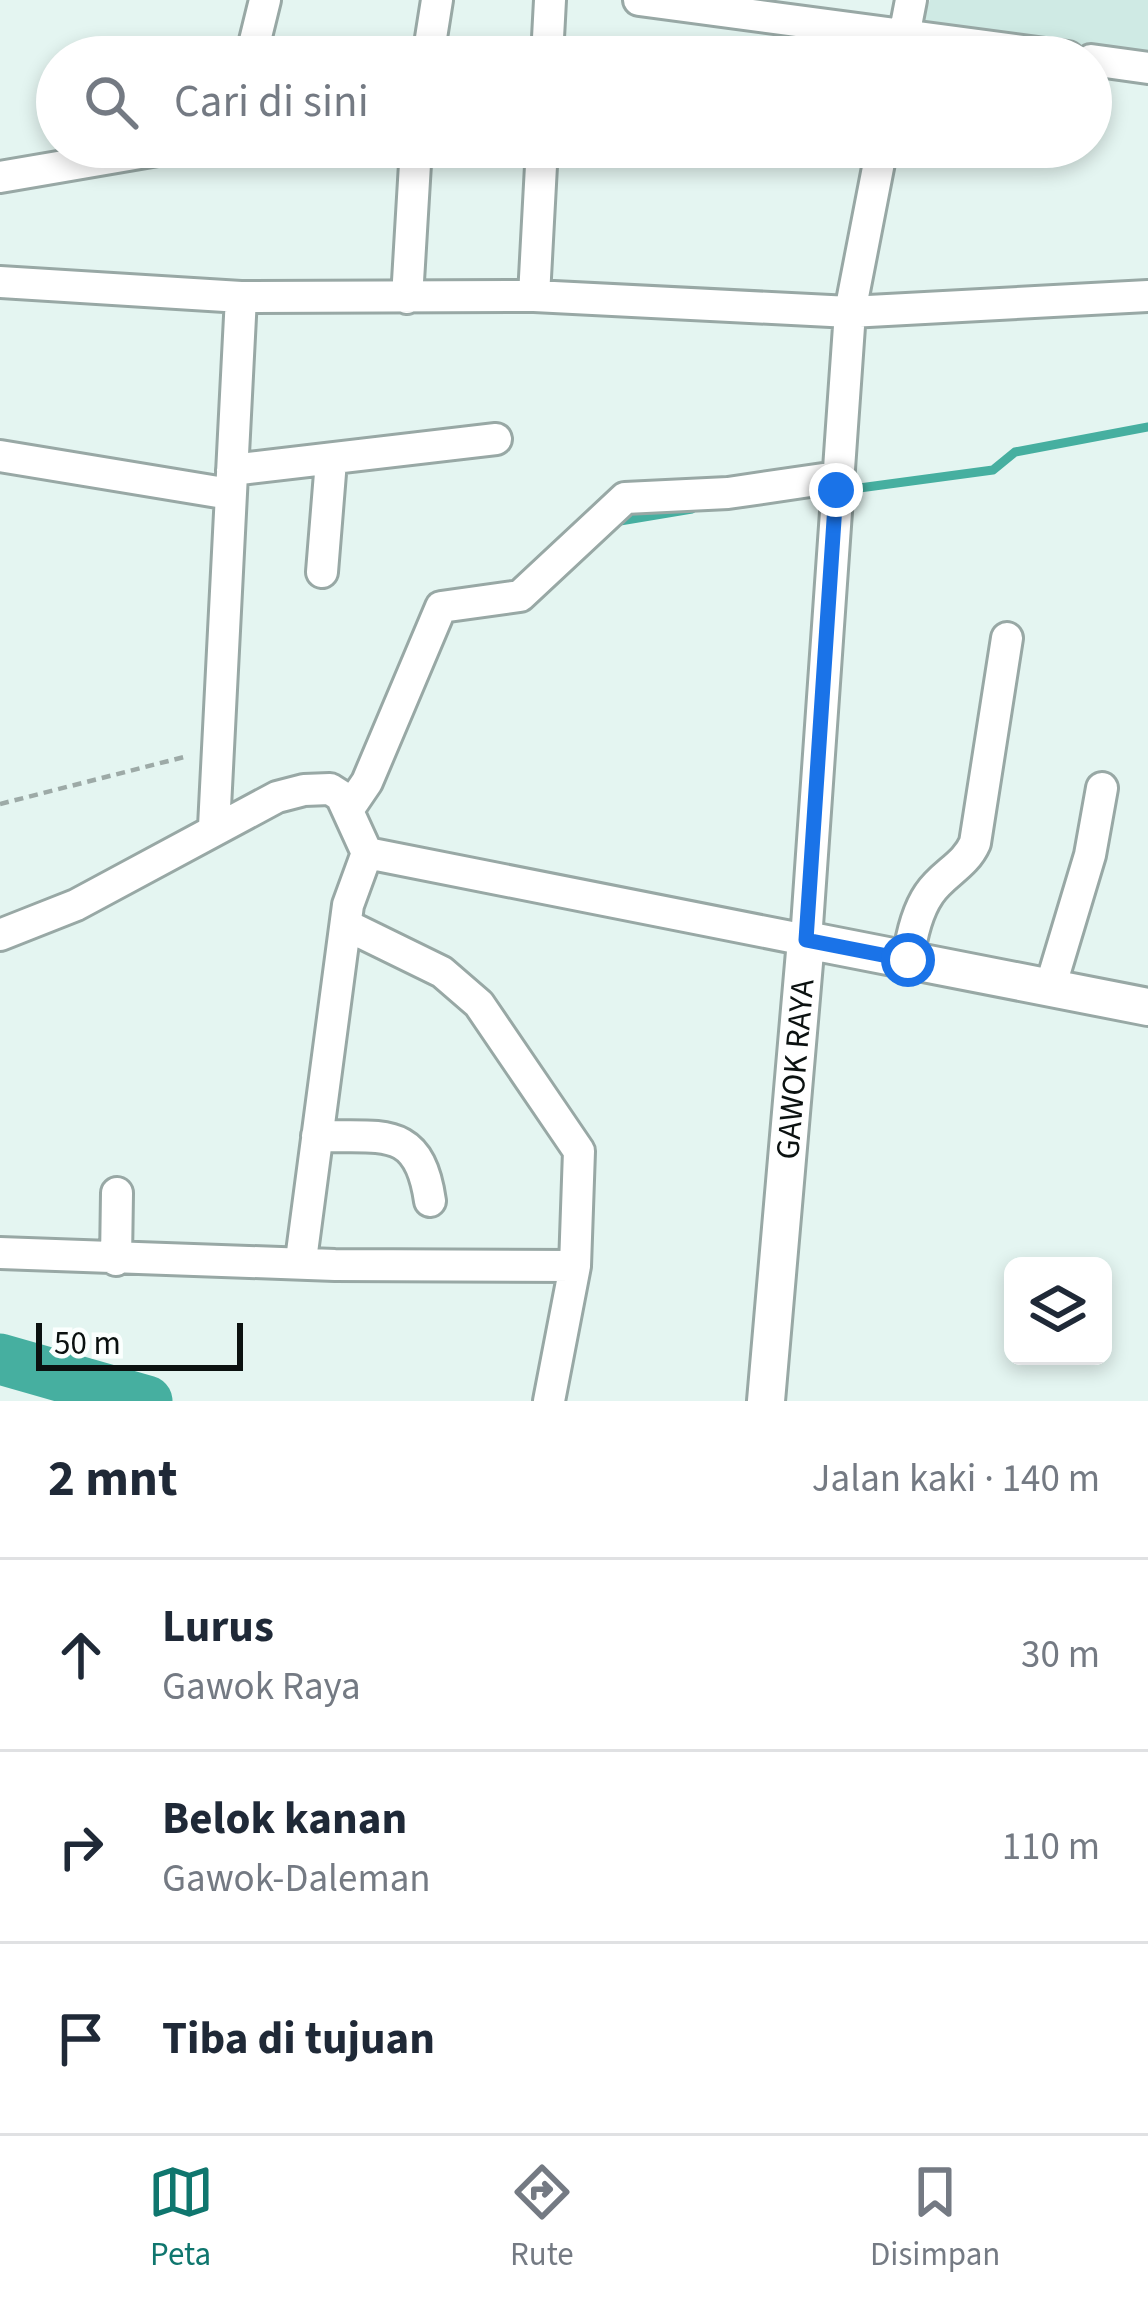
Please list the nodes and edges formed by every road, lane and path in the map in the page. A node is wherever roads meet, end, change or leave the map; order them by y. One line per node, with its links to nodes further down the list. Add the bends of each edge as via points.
1 (266, 0): 6 (street)
2 (437, 0): 7 (street)
3 (550, 0): 8 (street)
4 (639, 0): 9 (street)
5 (911, 0): 10 (street)
6 (257, 36)
7 (431, 36)
8 (548, 36)
9 (846, 36)
10 (905, 36)
11 (1112, 63): 12 (street)
12 (1148, 68)
13 (52, 168): 17 (street)
14 (415, 168): 22 (street)
15 (541, 168): 19 (street)
16 (879, 168): 23 (street)
17 (0, 177)
18 (0, 282): 21 (street)
19 (534, 296): 22 (street); 23 (street)
20 (1148, 296): 23 (street)
21 (241, 297): 22 (street); 28 (street)
22 (407, 298)
23 (850, 312): 27 (street)
24 (496, 439): 26 (street)
25 (0, 456): 28 (street)
26 (331, 461): 28 (street); 29 (street)
27 (837, 477): 34 (street, via 625,498 520,596 441,607); 39 (street)
28 (231, 482): 31 (street)
29 (322, 572)
30 (1007, 638): 40 (street, via 975,843 928,894)
31 (217, 749): 33 (path); 35 (street)
32 (1102, 788): 41 (street)
33 (0, 804)
34 (350, 807): 35 (street, via 330,789 304,790); 36 (street)
35 (214, 827): 38 (street, via 76,905)
36 (368, 853): 37 (street); 39 (street)
37 (349, 906): 43 (street); 49 (street, via 479,1004 572,1135 581,1169)
38 (0, 935)
39 (806, 940): 40 (main road, GAWOK RAYA); 51 (main road, GAWOK RAYA)
40 (908, 960): 41 (main road, GAWOK RAYA)
41 (1051, 988): 42 (main road, GAWOK RAYA)
42 (1148, 1007)
43 (317, 1136): 45 (street, via 392,1138 413,1148 425,1164); 48 (street)
44 (117, 1193): 47 (street)
45 (430, 1201)
46 (0, 1253): 47 (street)
47 (116, 1260): 48 (street)
48 (301, 1260): 49 (street)
49 (575, 1266): 50 (street)
50 (549, 1401)
51 (766, 1401)

